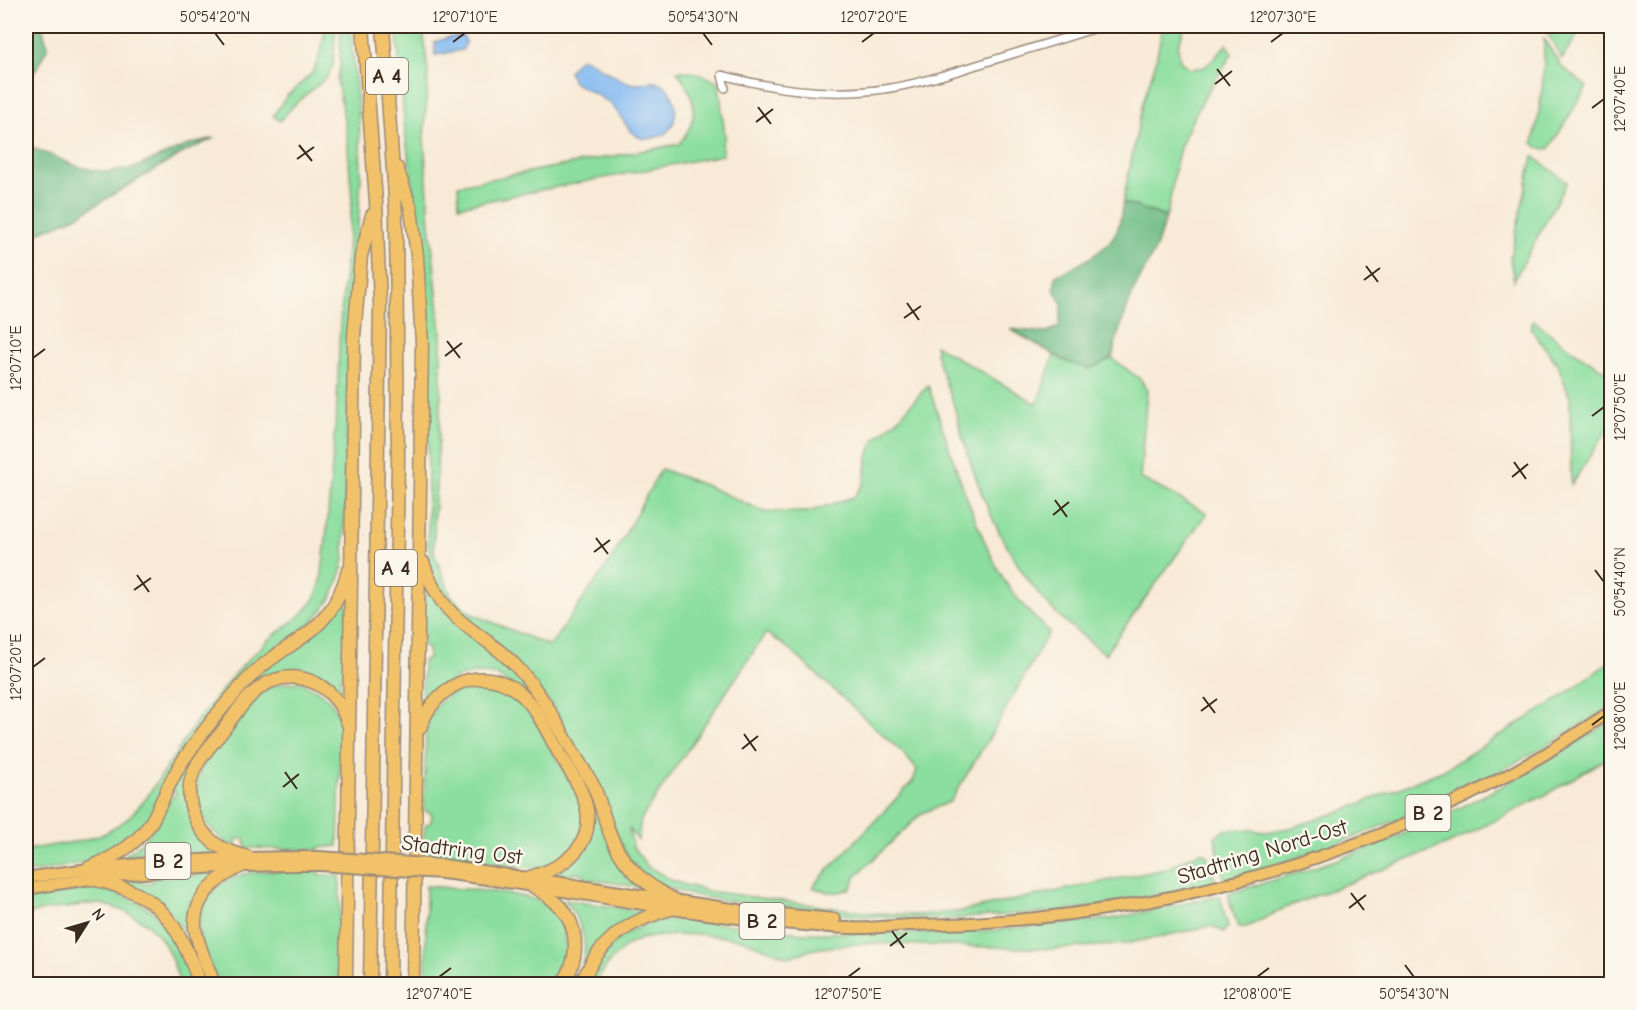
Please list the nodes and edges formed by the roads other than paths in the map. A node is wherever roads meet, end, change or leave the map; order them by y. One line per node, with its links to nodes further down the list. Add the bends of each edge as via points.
1 (363, 26): 6 (highway, A 4)
2 (383, 26): 5 (highway, A 4)
3 (1103, 26): 4 (street, via 936,77 883,89 805,90 722,75)
4 (725, 88)
5 (392, 152): 7 (highway, via 411,209 417,256 422,344); 22 (highway, A 4, via 398,461)
6 (376, 202): 8 (highway, via 361,256 354,336); 21 (highway, A 4, via 380,303)
7 (419, 549): 11 (highway); 17 (highway, via 433,589 452,615 508,658 542,698 594,787 622,859)
8 (352, 561): 10 (highway); 13 (highway, via 328,613 243,685 180,764 152,821 134,842)
9 (1611, 711): 17 (highway, Stadtring Nord-Ost / B 2, via 1545,753 1456,800 1360,842 1250,879 1134,905 1051,918 892,926)
10 (350, 731): 12 (highway, via 336,699 327,689 305,678 286,676 270,681 235,713 199,761 190,791 191,807 197,821 216,843); 20 (highway)
11 (417, 738): 15 (highway, via 434,701 453,685 469,680 507,684 533,708 577,783 589,818 585,837 572,857); 23 (highway)
12 (246, 861): 13 (highway, Stadtring Ost / B 2); 15 (highway, Stadtring Ost / B 2, bridge, via 442,869); 19 (highway, via 212,885 196,912 195,928)
13 (90, 873): 14 (highway, Stadtring Ost / B 2); 16 (highway, Stadtring Ost / B 2); 18 (highway, via 135,892 163,912 185,945)
14 (26, 878)
15 (530, 881): 17 (highway, B 2); 24 (highway, via 562,908 570,920 575,952 573,967)
16 (26, 890)
17 (675, 905): 25 (highway, via 615,935 598,953)
18 (200, 984)
19 (214, 984)
20 (346, 984)
21 (370, 984)
22 (390, 984)
23 (413, 984)
24 (562, 984)
25 (579, 984)

